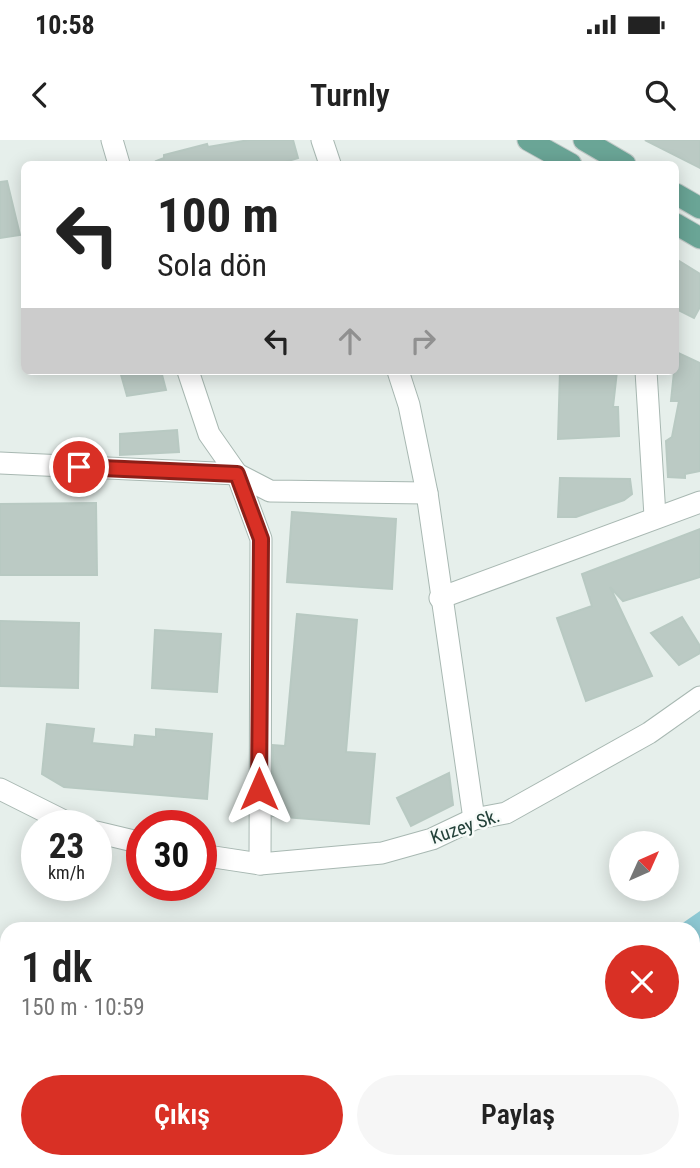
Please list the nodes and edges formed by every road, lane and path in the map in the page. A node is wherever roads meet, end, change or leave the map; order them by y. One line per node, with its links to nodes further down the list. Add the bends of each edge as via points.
1 (112, 140): 6 (street)
2 (322, 140): 7 (street)
3 (528, 140): 5 (main road)
4 (584, 140): 9 (main road)
5 (553, 146): 8 (main road)
6 (118, 161)
7 (329, 161)
8 (568, 161)
9 (620, 161)
10 (679, 196): 11 (main road)
11 (700, 208)
12 (679, 225): 13 (main road)
13 (700, 237)
14 (189, 375): 18 (street, via 209,434)
15 (399, 375): 19 (street)
16 (646, 375): 21 (street)
17 (0, 463): 18 (street)
18 (237, 474): 19 (street, via 270,491); 28 (street, via 261,539)
19 (427, 494): 22 (street)
20 (700, 502): 21 (street)
21 (655, 516): 22 (street)
22 (440, 598): 26 (street)
23 (700, 697): 26 (street, Kuzey Sk., via 649,733 506,813)
24 (0, 789): 25 (street)
25 (42, 810)
26 (474, 819): 28 (street, Kuzey Sk., via 432,839 382,853)
27 (217, 857): 28 (street, Kuzey Sk.)
28 (260, 864)

